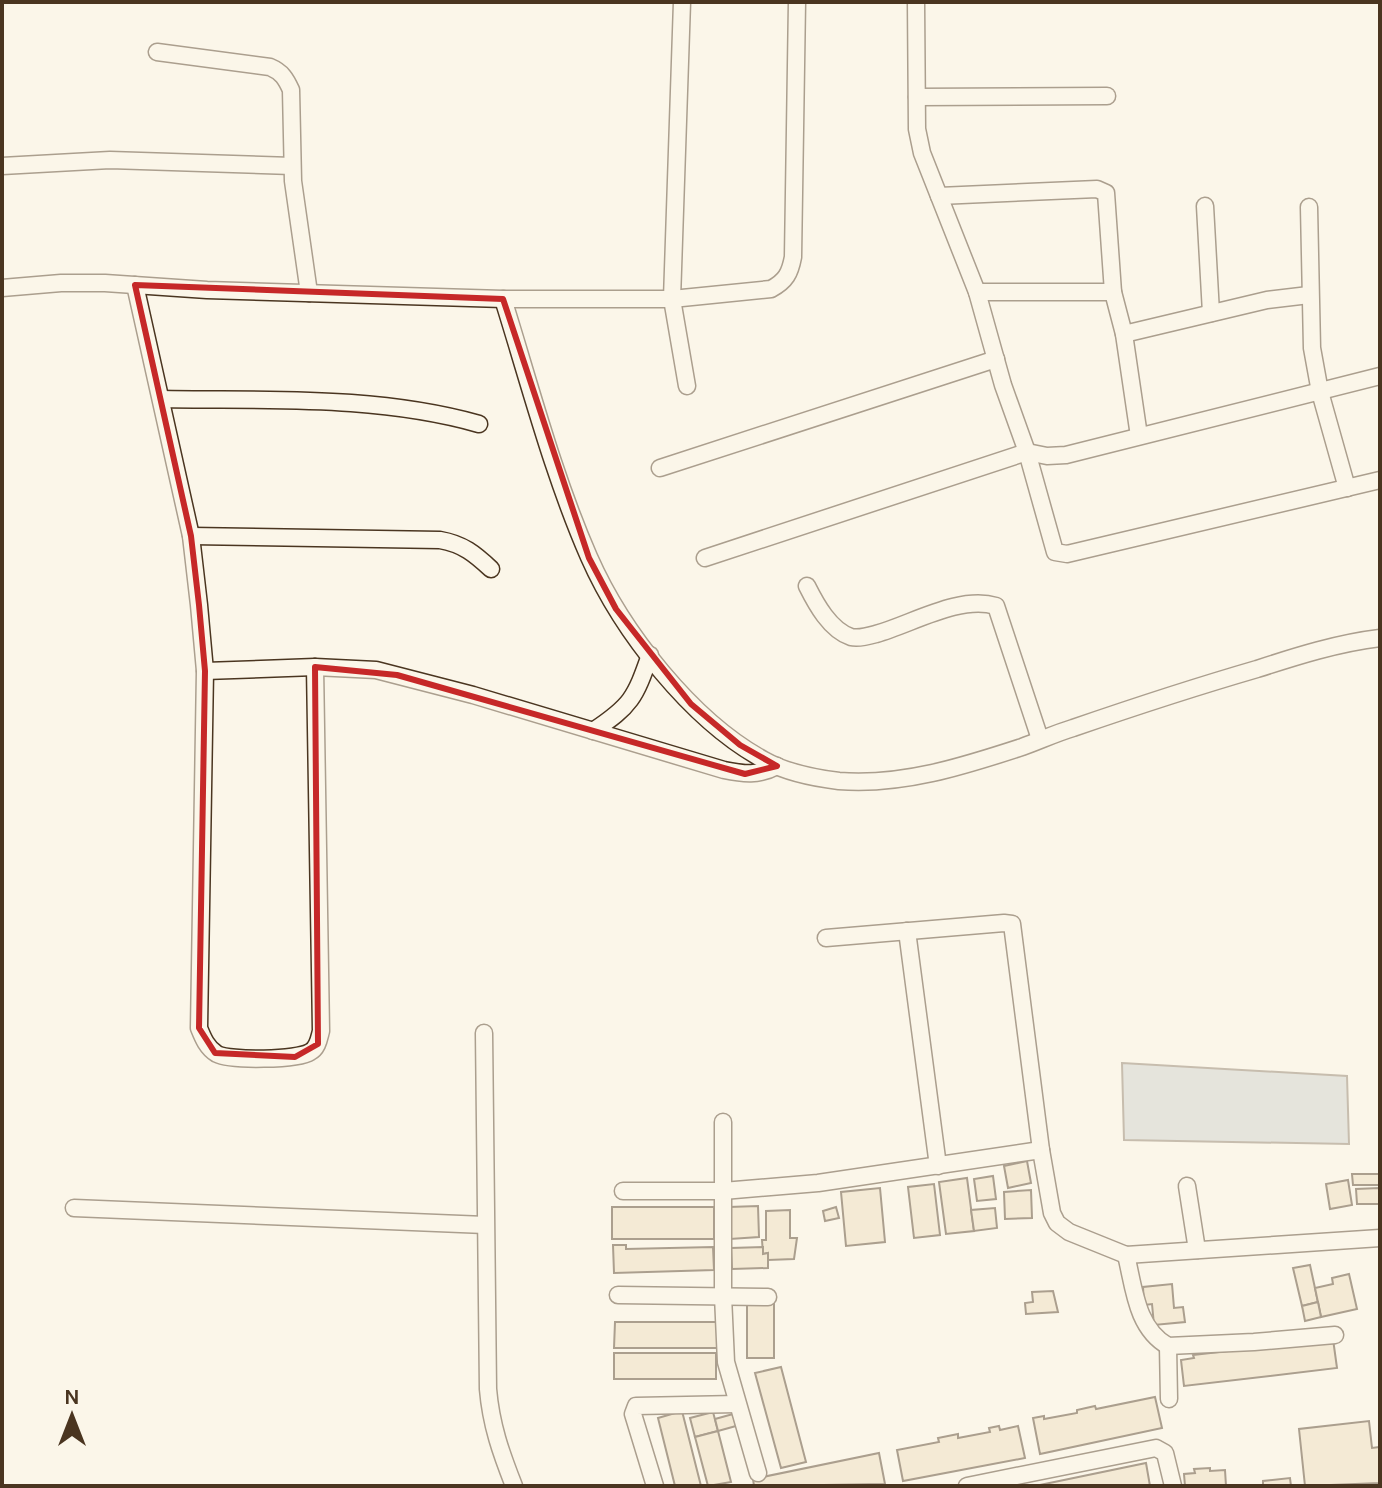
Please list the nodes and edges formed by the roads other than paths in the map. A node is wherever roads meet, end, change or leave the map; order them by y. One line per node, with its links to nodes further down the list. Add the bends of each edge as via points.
1 (682, 2): 19 (street)
2 (797, 2): 19 (street, via 790,273 771,289)
3 (916, 2): 6 (street)
4 (157, 52): 8 (street, via 279,71 291,90)
5 (1107, 96): 6 (street)
6 (917, 97): 9 (street, via 922,153)
7 (2, 166): 8 (street, via 110,160)
8 (292, 166): 16 (street)
9 (939, 196): 14 (street); 15 (street, via 1097,189 1106,193)
10 (1205, 206): 20 (street)
11 (1309, 207): 17 (street)
12 (135, 285): 13 (street); 16 (street); 26 (street)
13 (2, 288)
14 (977, 292): 15 (street); 22 (street)
15 (1113, 292): 21 (street)
16 (309, 293): 18 (street)
17 (1309, 295): 20 (street); 25 (street)
18 (503, 299): 19 (street); 38 (street, via 589,558 616,609)
19 (672, 299): 24 (street)
20 (1211, 313): 21 (street)
21 (1124, 334): 28 (street)
22 (996, 359): 29 (street); 30 (street)
23 (1380, 376): 25 (street)
24 (687, 386)
25 (1320, 392): 28 (street); 32 (street)
26 (161, 399): 27 (street, via 379,404); 33 (street)
27 (479, 424)
28 (1139, 436): 29 (street, via 1066,455)
29 (1027, 452): 32 (street, via 1051,545 1063,555); 34 (street)
30 (660, 468)
31 (1380, 480): 32 (street)
32 (1347, 488)
33 (191, 536): 35 (street, via 440,540 469,549); 40 (street)
34 (705, 558)
35 (491, 569)
36 (807, 586): 42 (street, via 825,616 851,637 899,628 963,604 996,606)
37 (1380, 638): 42 (street, via 1312,652)
38 (650, 655): 41 (street, via 629,704); 43 (street, via 691,704 740,745)
39 (315, 667): 40 (street); 40 (street, via 321,1031 310,1053 295,1057 229,1058 215,1053 199,1028); 41 (street, via 376,670)
40 (205, 671)
41 (593, 731): 43 (street, via 745,774)
42 (1040, 739): 43 (street, via 942,771 879,782 839,781)
43 (777, 766)
44 (907, 931): 45 (street); 48 (street, via 1012,924); 49 (street)
45 (826, 938)
46 (484, 1033): 54 (street)
47 (723, 1122): 52 (street)
48 (1041, 1150): 49 (street); 57 (street, via 1057,1223)
49 (938, 1166): 52 (street)
50 (1187, 1186): 56 (street)
51 (623, 1191): 52 (street)
52 (723, 1191): 59 (street)
53 (74, 1208): 54 (street)
54 (485, 1225): 67 (street, via 490,1417)
55 (1380, 1238): 56 (street)
56 (1197, 1250): 57 (street)
57 (1126, 1255): 62 (street, via 1147,1329)
58 (618, 1295): 59 (street)
59 (723, 1296): 60 (street); 64 (street, via 726,1362)
60 (768, 1297)
61 (1335, 1335): 62 (street)
62 (1168, 1346): 63 (street)
63 (1169, 1399)
64 (737, 1404): 65 (street); 68 (street, via 636,1406 633,1414)
65 (758, 1473)
66 (1015, 1481): 69 (street); 70 (street, via 1156,1448 1165,1453)
67 (514, 1486)
68 (655, 1486)
69 (967, 1486)
70 (1173, 1486)

